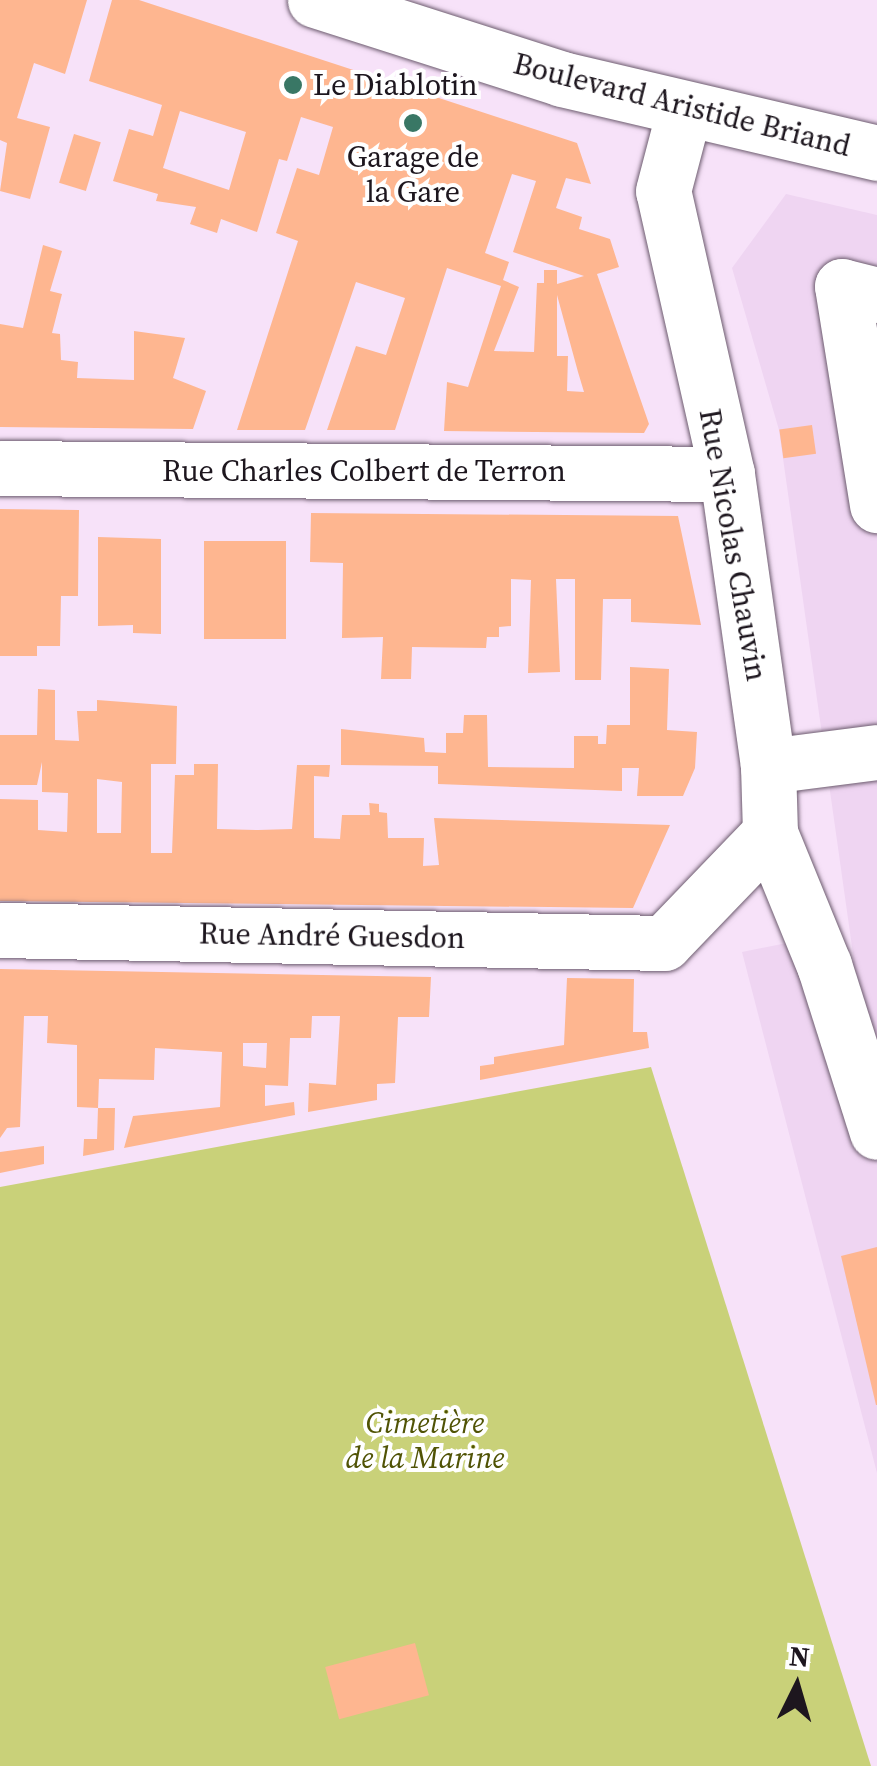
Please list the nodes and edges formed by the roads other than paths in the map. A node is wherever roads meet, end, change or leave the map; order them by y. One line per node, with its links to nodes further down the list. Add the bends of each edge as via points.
1 (315, 0): 2 (street, Boulevard Aristide Briand)
2 (684, 112): 3 (street, Boulevard Aristide Briand); 6 (street, Rue Nicolas Chauvin, via 663,191)
3 (877, 153)
4 (877, 294): 7 (street, via 842,286)
5 (0, 468): 6 (street, Rue Charles Colbert de Terron)
6 (728, 474): 9 (street, Rue Nicolas Chauvin)
7 (877, 505)
8 (877, 752): 9 (street)
9 (768, 766): 10 (street, Rue Nicolas Chauvin)
10 (770, 833): 11 (street, Rue André Guesdon, via 664,943); 12 (street, via 824,965)
11 (0, 930)
12 (877, 1132)

